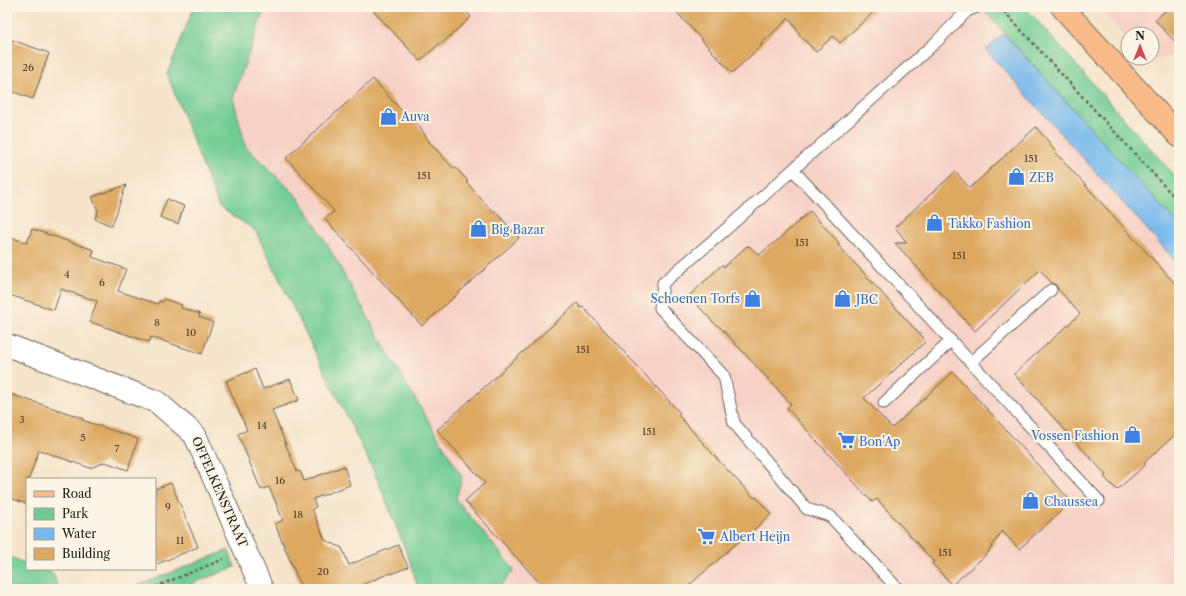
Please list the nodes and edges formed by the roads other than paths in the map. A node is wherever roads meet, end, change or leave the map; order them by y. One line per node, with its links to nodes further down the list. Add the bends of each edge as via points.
1 (977, 7): 3 (lane)
2 (1062, 7): 4 (main road)
3 (967, 9): 5 (lane, via 935,43)
4 (1179, 136)
5 (793, 170): 7 (lane); 13 (lane, via 663,283 660,308 724,376 734,423 807,509 830,516)
6 (1050, 290): 9 (lane)
7 (951, 341): 9 (lane); 10 (lane)
8 (7, 345): 12 (street, OFFELKENSTRAAT, via 157,402 196,435)
9 (971, 362): 11 (lane)
10 (884, 403)
11 (1099, 501)
12 (262, 589)
13 (898, 589)

